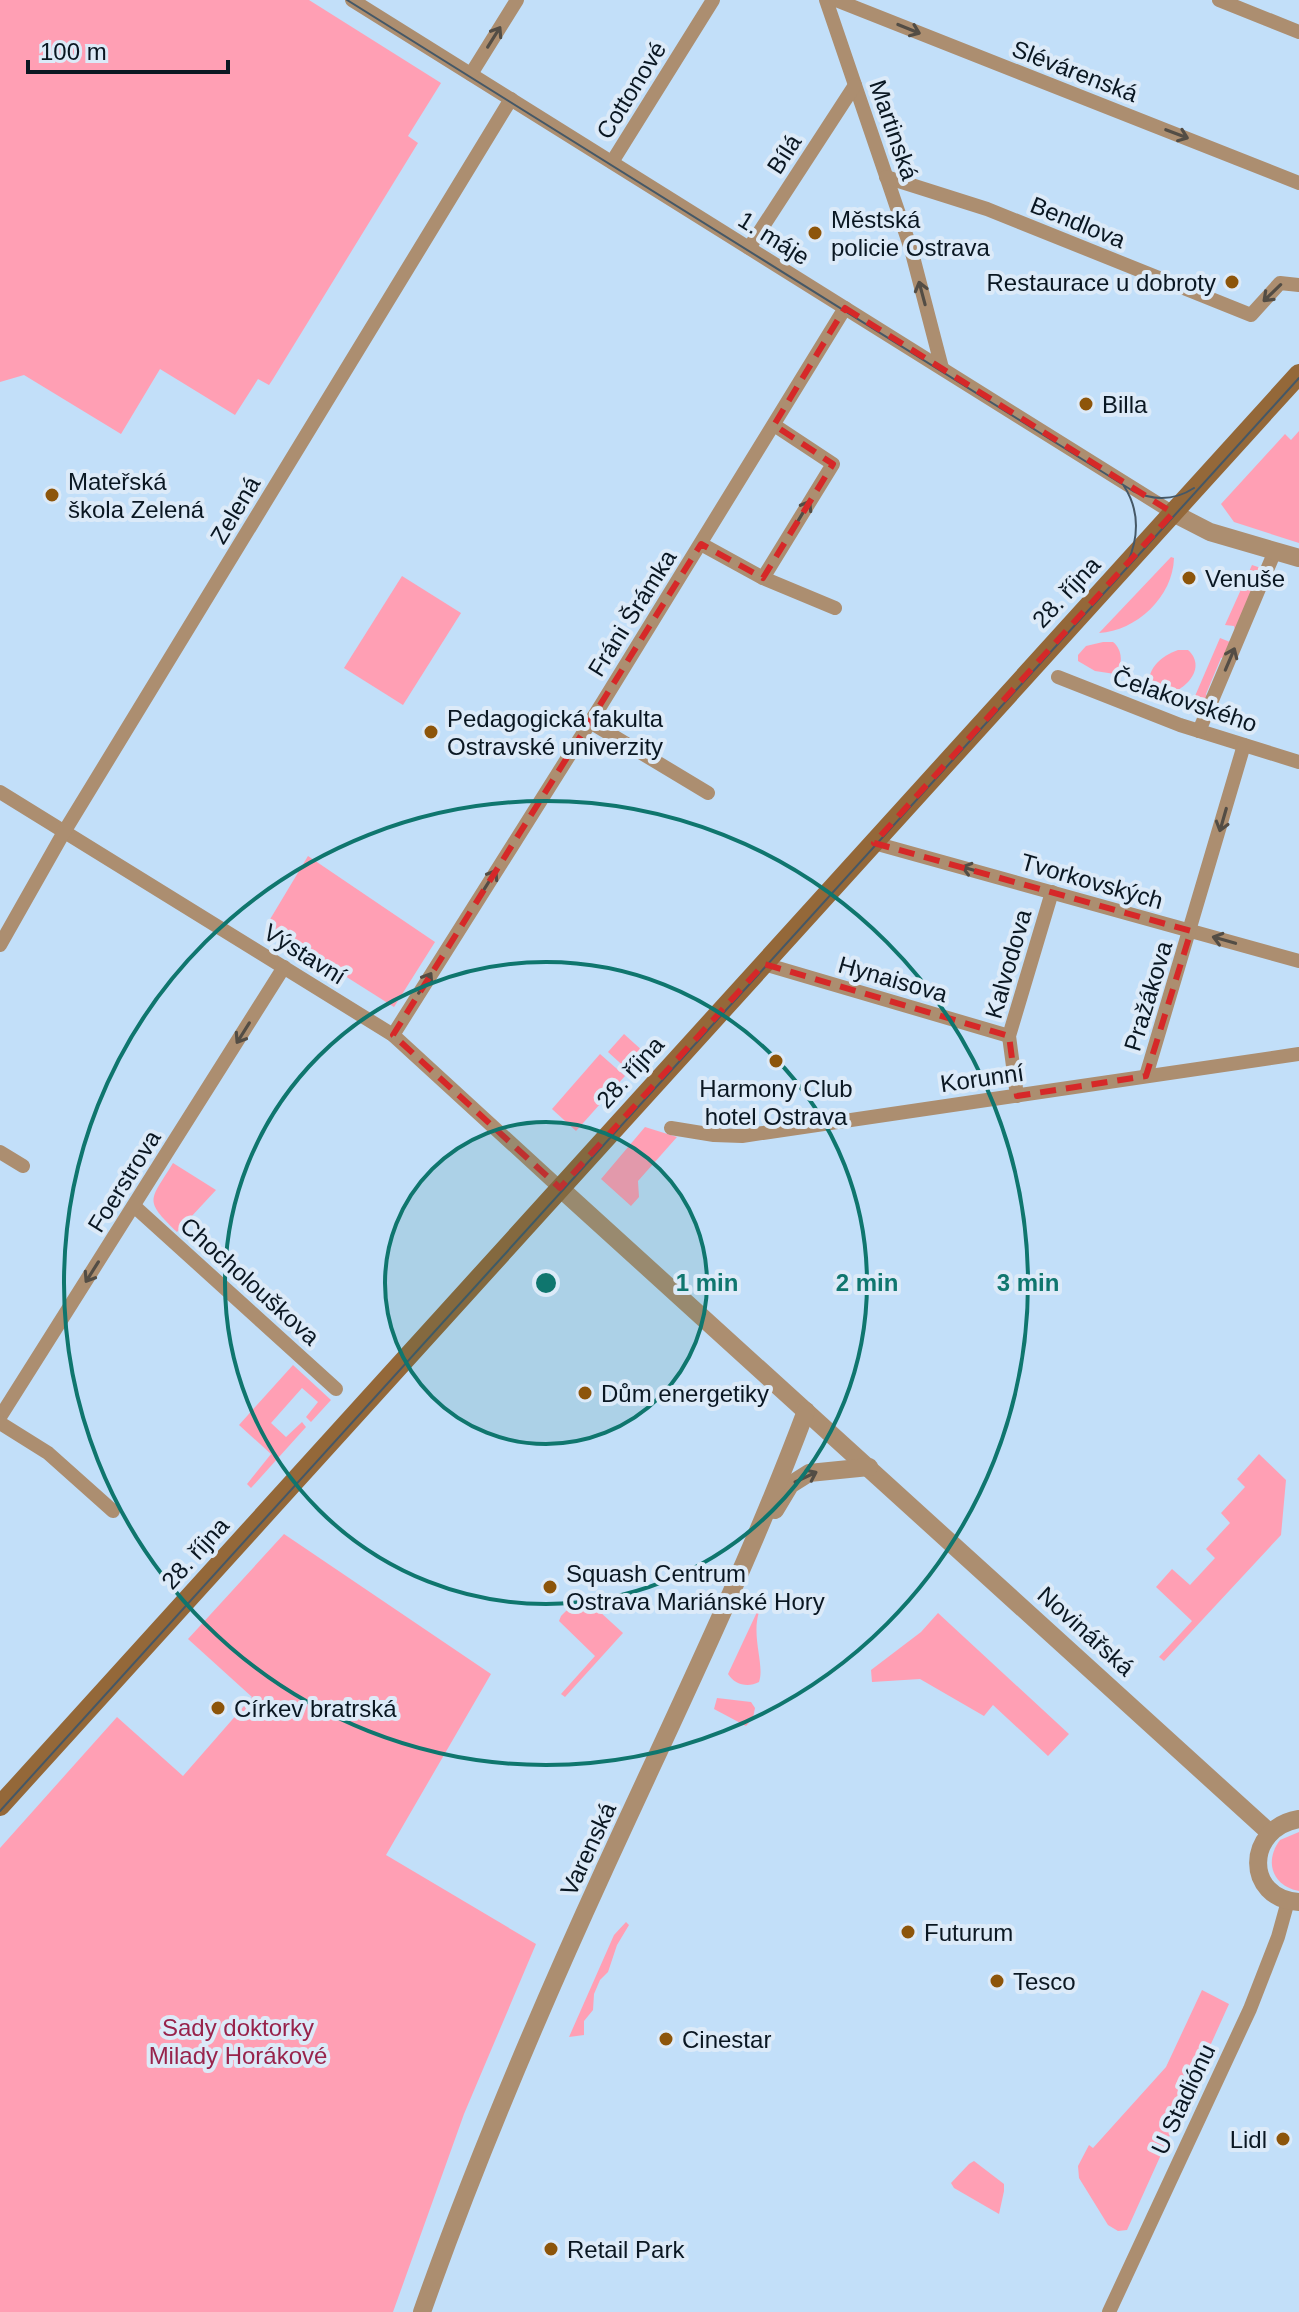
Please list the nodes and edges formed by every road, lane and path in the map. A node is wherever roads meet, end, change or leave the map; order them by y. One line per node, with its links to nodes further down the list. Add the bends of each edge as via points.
1 (352, 0): 8 (street, 1. máje)
2 (517, 0): 8 (street, one-way to 2)
3 (713, 0): 11 (street, Cottonové)
4 (826, 0): 9 (street, Martinská)
5 (836, 0): 13 (street, Slévárenská, one-way to 13)
6 (1219, 0): 7 (street)
7 (1299, 32)
8 (471, 74): 10 (street, 1. máje)
9 (855, 85): 12 (street, Martinská); 14 (street, Bílá)
10 (511, 99): 11 (street, 1. máje); 33 (street, Zelená)
11 (612, 162): 14 (street, 1. máje)
12 (886, 177): 15 (street, Bendlova, one-way to 12, via 1280,283 1251,315 987,209); 17 (street, Martinská, one-way to 12)
13 (1299, 183)
14 (749, 248): 16 (street, 1. máje)
15 (1299, 285)
16 (845, 308): 17 (street, 1. máje); 19 (street, Fráni Šrámka)
17 (942, 368): 20 (street, 1. máje)
18 (1299, 374): 20 (main road, 28. října)
19 (774, 425): 21 (street, Fráni Šrámka); 24 (street, one-way to 19, via 833,464)
20 (1173, 513): 22 (street, via 1210,532); 34 (main road, 28. října)
21 (701, 544): 24 (street); 27 (street, Fráni Šrámka)
22 (1275, 551): 23 (street); 28 (street, one-way to 22)
23 (1299, 558)
24 (763, 578): 25 (street)
25 (835, 608)
26 (1058, 677): 28 (street, Čelakovského)
27 (590, 722): 32 (street); 41 (street, Fráni Šrámka, one-way to 27)
28 (1199, 731): 29 (street, Čelakovského)
29 (1244, 745): 30 (street, Čelakovského); 36 (street, Pražákova, one-way to 36)
30 (1299, 762)
31 (0, 792): 33 (street, Výstavní)
32 (708, 793)
33 (64, 832): 37 (street, Zelená); 40 (street, Výstavní)
34 (874, 843): 35 (street, Tvorkovských, one-way to 34); 39 (main road, 28. října)
35 (1052, 892): 36 (street, Tvorkovských); 42 (street, Kalvodova)
36 (1191, 931): 38 (street, Tvorkovských, one-way to 36); 44 (street, Pražákova)
37 (0, 945)
38 (1299, 961)
39 (764, 964): 42 (street, Hynaisova); 49 (main road, 28. října)
40 (284, 967): 41 (street, Výstavní); 50 (street, Foerstrova, one-way to 50)
41 (393, 1035): 49 (street, Výstavní)
42 (1009, 1036): 45 (street, Kalvodova)
43 (1299, 1054): 44 (street, Korunní)
44 (1146, 1076): 45 (street, Korunní)
45 (1017, 1096): 46 (street, Korunní, via 742,1136)
46 (671, 1128)
47 (0, 1152): 48 (street)
48 (23, 1166)
49 (560, 1188): 52 (street, Novinářská); 58 (main road, 28. října)
50 (134, 1206): 51 (street, Chocholouškova); 53 (street, Foerstrova, one-way to 53)
51 (336, 1389)
52 (806, 1411): 55 (street, Novinářská); 57 (street, Varenská)
53 (0, 1417)
54 (0, 1423): 56 (street, via 48,1453)
55 (869, 1467): 57 (street, one-way to 55, via 790,1485 809,1473); 60 (street, Novinářská)
56 (113, 1511)
57 (744, 1560): 62 (street, Varenská, via 547,1997)
58 (0, 1806)
59 (1299, 1819): 60 (street)
60 (1269, 1832): 61 (street, via 1259,1851 1258,1869 1268,1888)
61 (1294, 1902): 63 (street, U Stadiónu)
62 (422, 2312)
63 (1109, 2312)

